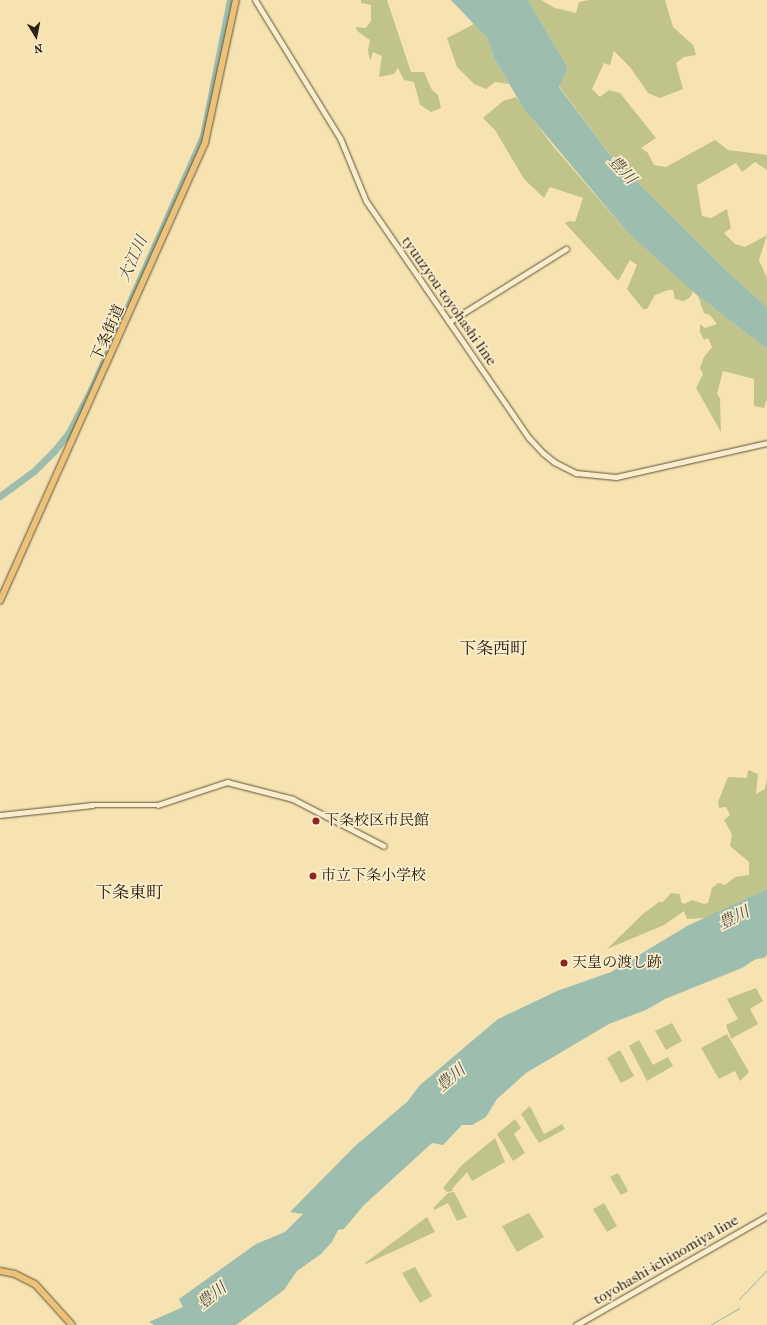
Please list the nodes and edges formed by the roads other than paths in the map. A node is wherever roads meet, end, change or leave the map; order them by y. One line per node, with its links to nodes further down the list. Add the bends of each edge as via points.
1 (236, 0): 6 (main road, 下条街道, via 205,143)
2 (255, 0): 4 (main road, tyuuzyou-toyohashi line, via 340,138 366,201)
3 (566, 249): 4 (street)
4 (449, 322): 5 (main road, tyuuzyou-toyohashi line, via 529,438 543,453 566,468 590,476 616,477)
5 (767, 443)
6 (0, 601)
7 (0, 816): 8 (street, via 92,805 158,805 227,782 293,799)
8 (384, 846)
9 (767, 1216): 12 (main road, toyohashi-ichinomiya line)
10 (0, 1270): 11 (highway, via 28,1280 46,1294)
11 (72, 1325)
12 (576, 1325)

